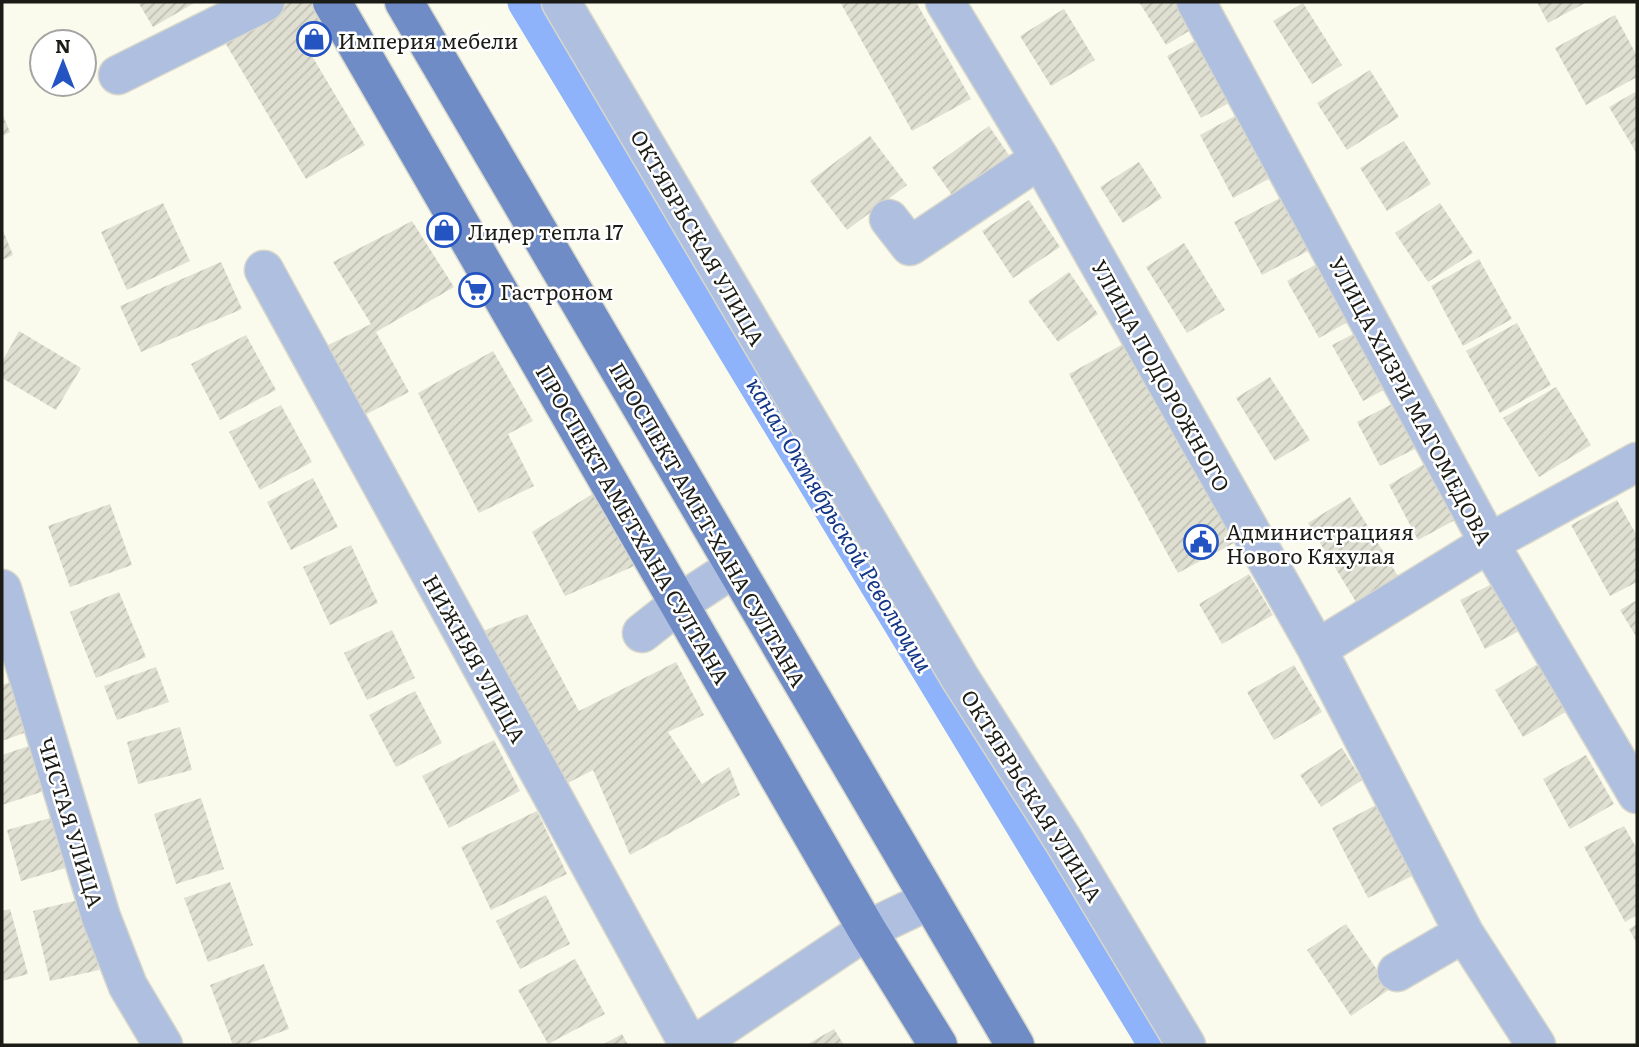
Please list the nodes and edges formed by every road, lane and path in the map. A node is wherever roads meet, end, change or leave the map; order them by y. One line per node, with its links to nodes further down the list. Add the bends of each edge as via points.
1 (265, 2): 7 (street)
2 (331, 2): 15 (main road, ПРОСПЕКТ АМЕТХАНА СУЛТАНА)
3 (404, 2): 13 (main road, ПРОСПЕКТ АМЕТ-ХАНА СУЛТАНА)
4 (561, 2): 28 (street, ОКТЯБРЬСКАЯ УЛИЦА, via 960,678)
5 (945, 2): 8 (street, УЛИЦА ПОДОРОЖНОГО)
6 (1196, 2): 12 (street, УЛИЦА ХИЗРИ МАГОМЕДОВА)
7 (118, 75)
8 (1040, 159): 9 (street, via 910,246); 17 (street, УЛИЦА ПОДОРОЖНОГО)
9 (889, 219)
10 (264, 270): 24 (street, НИЖНЯЯ УЛИЦА)
11 (1637, 462): 12 (street)
12 (1489, 542): 17 (street); 18 (street, УЛИЦА ХИЗРИ МАГОМЕДОВА)
13 (735, 567): 15 (street); 19 (main road, ПРОСПЕКТ АМЕТ-ХАНА СУЛТАНА)
14 (2, 589): 23 (street, ЧИСТАЯ УЛИЦА, via 101,917 128,986)
15 (680, 603): 16 (street); 20 (main road, ПРОСПЕКТ АМЕТХАНА СУЛТАНА)
16 (642, 633)
17 (1317, 649): 21 (street, УЛИЦА ПОДОРОЖНОГО)
18 (1637, 794)
19 (930, 900): 20 (street); 27 (main road, ПРОСПЕКТ АМЕТ-ХАНА СУЛТАНА)
20 (867, 930): 25 (street); 26 (main road, ПРОСПЕКТ АМЕТХАНА СУЛТАНА)
21 (1464, 933): 22 (street); 29 (street, УЛИЦА ПОДОРОЖНОГО)
22 (1397, 972)
23 (163, 1045)
24 (689, 1045)
25 (695, 1045)
26 (938, 1045)
27 (1015, 1045)
28 (1186, 1045)
29 (1536, 1045)

